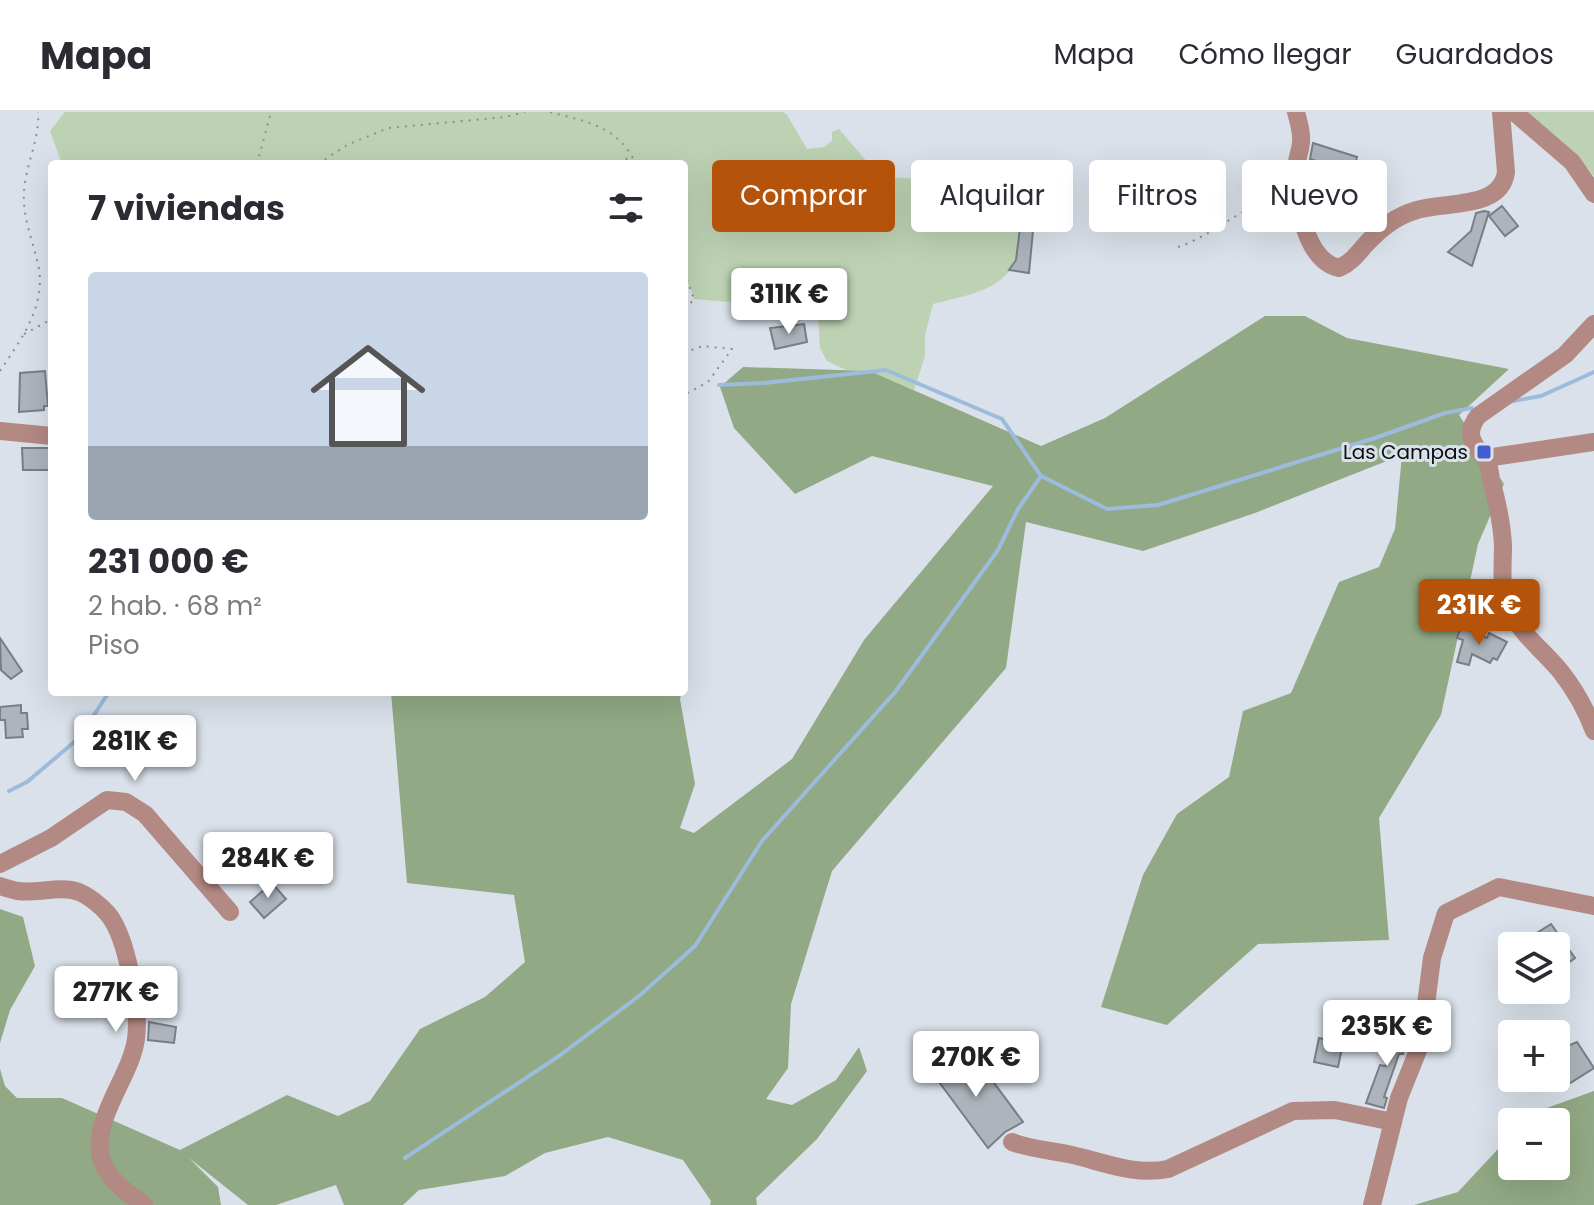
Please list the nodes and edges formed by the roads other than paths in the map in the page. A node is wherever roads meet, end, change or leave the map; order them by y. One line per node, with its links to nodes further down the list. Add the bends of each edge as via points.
1 (1296, 112): 2 (street, via 1302,136 1298,194 1314,250 1339,268 1393,219 1498,190 1506,172)
2 (1501, 112)
3 (1514, 112): 4 (street, via 1572,162)
4 (1594, 194)
5 (1594, 324): 9 (street, via 1565,355 1478,416 1470,428 1471,440)
6 (0, 431): 7 (street)
7 (48, 436)
8 (1594, 442): 9 (street)
9 (1486, 458): 10 (street, via 1498,506 1508,607 1561,672)
10 (1594, 731)
11 (0, 864): 14 (street, via 107,800 126,802 145,814)
12 (0, 886): 17 (street, via 19,892 77,891 110,916 130,974 137,1037 100,1137 102,1161 118,1186)
13 (1594, 906): 15 (street, via 1499,887 1446,913 1432,958 1421,1043)
14 (230, 912)
15 (1393, 1122): 16 (street, via 1335,1110 1293,1111 1154,1172); 18 (street)
16 (1012, 1142)
17 (144, 1205)
18 (1372, 1205)

